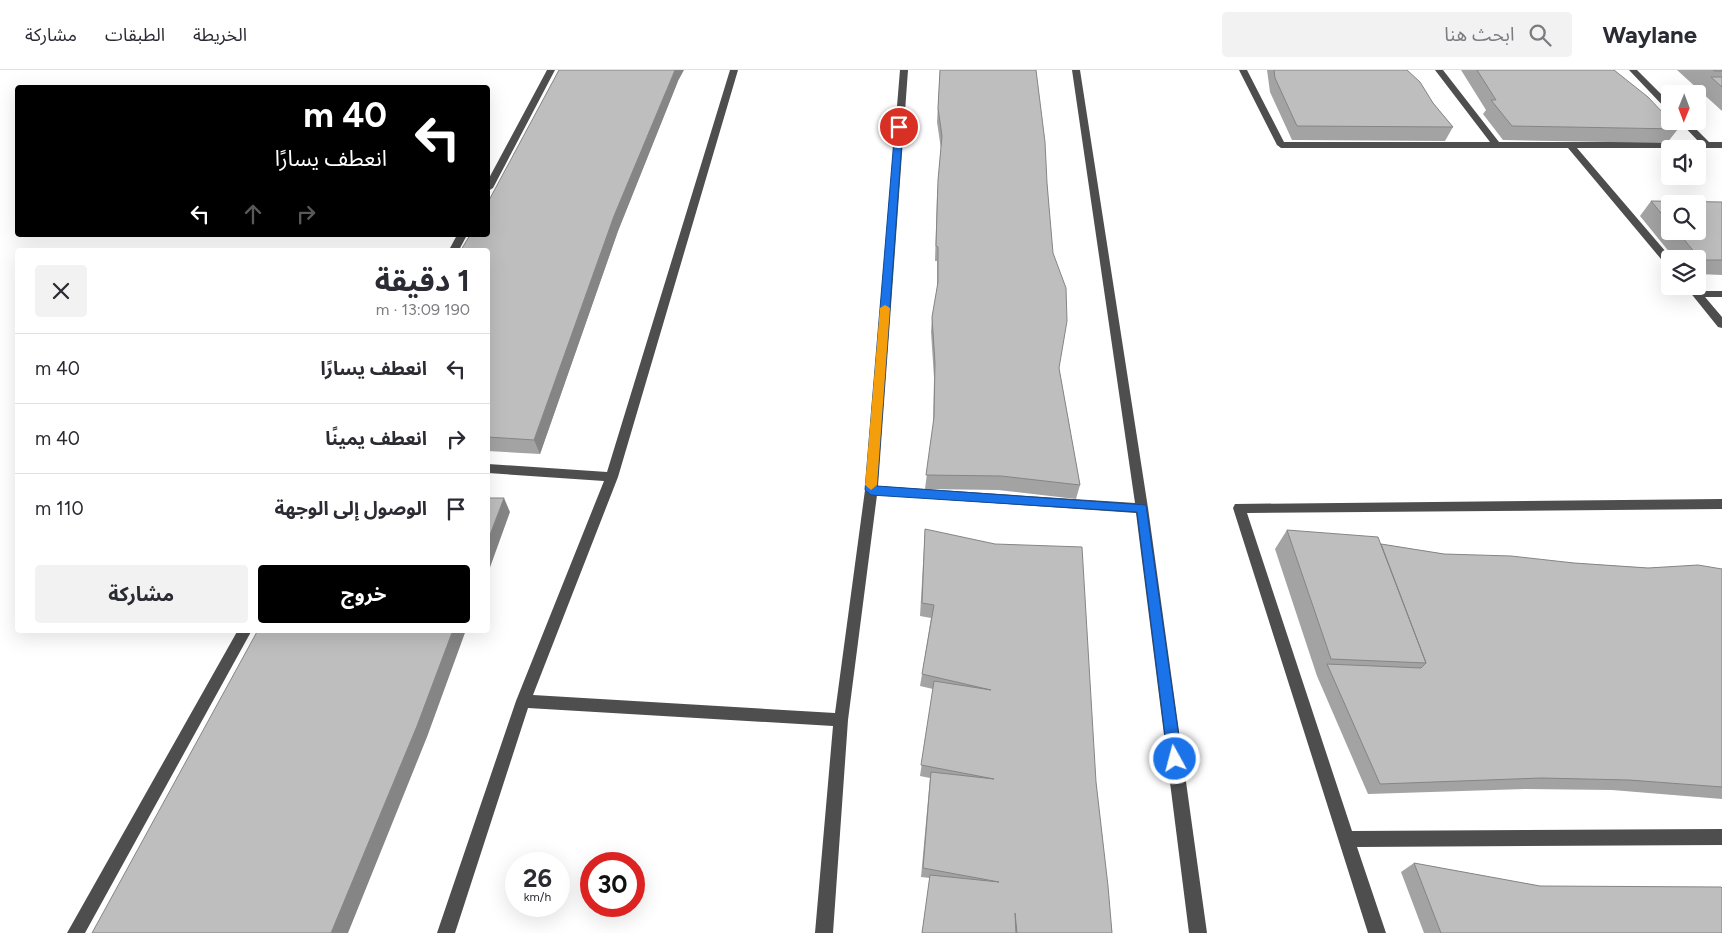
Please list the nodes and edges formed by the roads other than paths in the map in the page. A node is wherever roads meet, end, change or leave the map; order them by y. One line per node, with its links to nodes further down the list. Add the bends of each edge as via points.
1 (551, 70): 14 (street)
2 (734, 70): 21 (street)
3 (904, 70): 22 (street)
4 (1076, 70): 24 (street)
5 (1243, 70): 10 (street, via 1281,146)
6 (1439, 70): 10 (street)
7 (1633, 70): 8 (street)
8 (1661, 99)
9 (1692, 130): 12 (street)
10 (1496, 145): 11 (street)
11 (1570, 145): 12 (street); 15 (street)
12 (1707, 145): 13 (street)
13 (1722, 145)
14 (490, 184)
15 (1661, 252)
16 (1706, 292): 17 (street)
17 (1722, 294)
18 (1697, 295): 19 (street)
19 (1722, 324)
20 (490, 468): 21 (street)
21 (612, 477): 26 (street)
22 (871, 490): 24 (street); 27 (street)
23 (1722, 504): 29 (street, via 1239,508)
24 (1142, 508): 33 (street)
25 (243, 633): 30 (street)
26 (523, 701): 27 (street); 31 (street)
27 (840, 720): 32 (street)
28 (1722, 837): 29 (street)
29 (1347, 839): 34 (street)
30 (76, 933)
31 (446, 933)
32 (824, 933)
33 (1198, 933)
34 (1377, 933)

